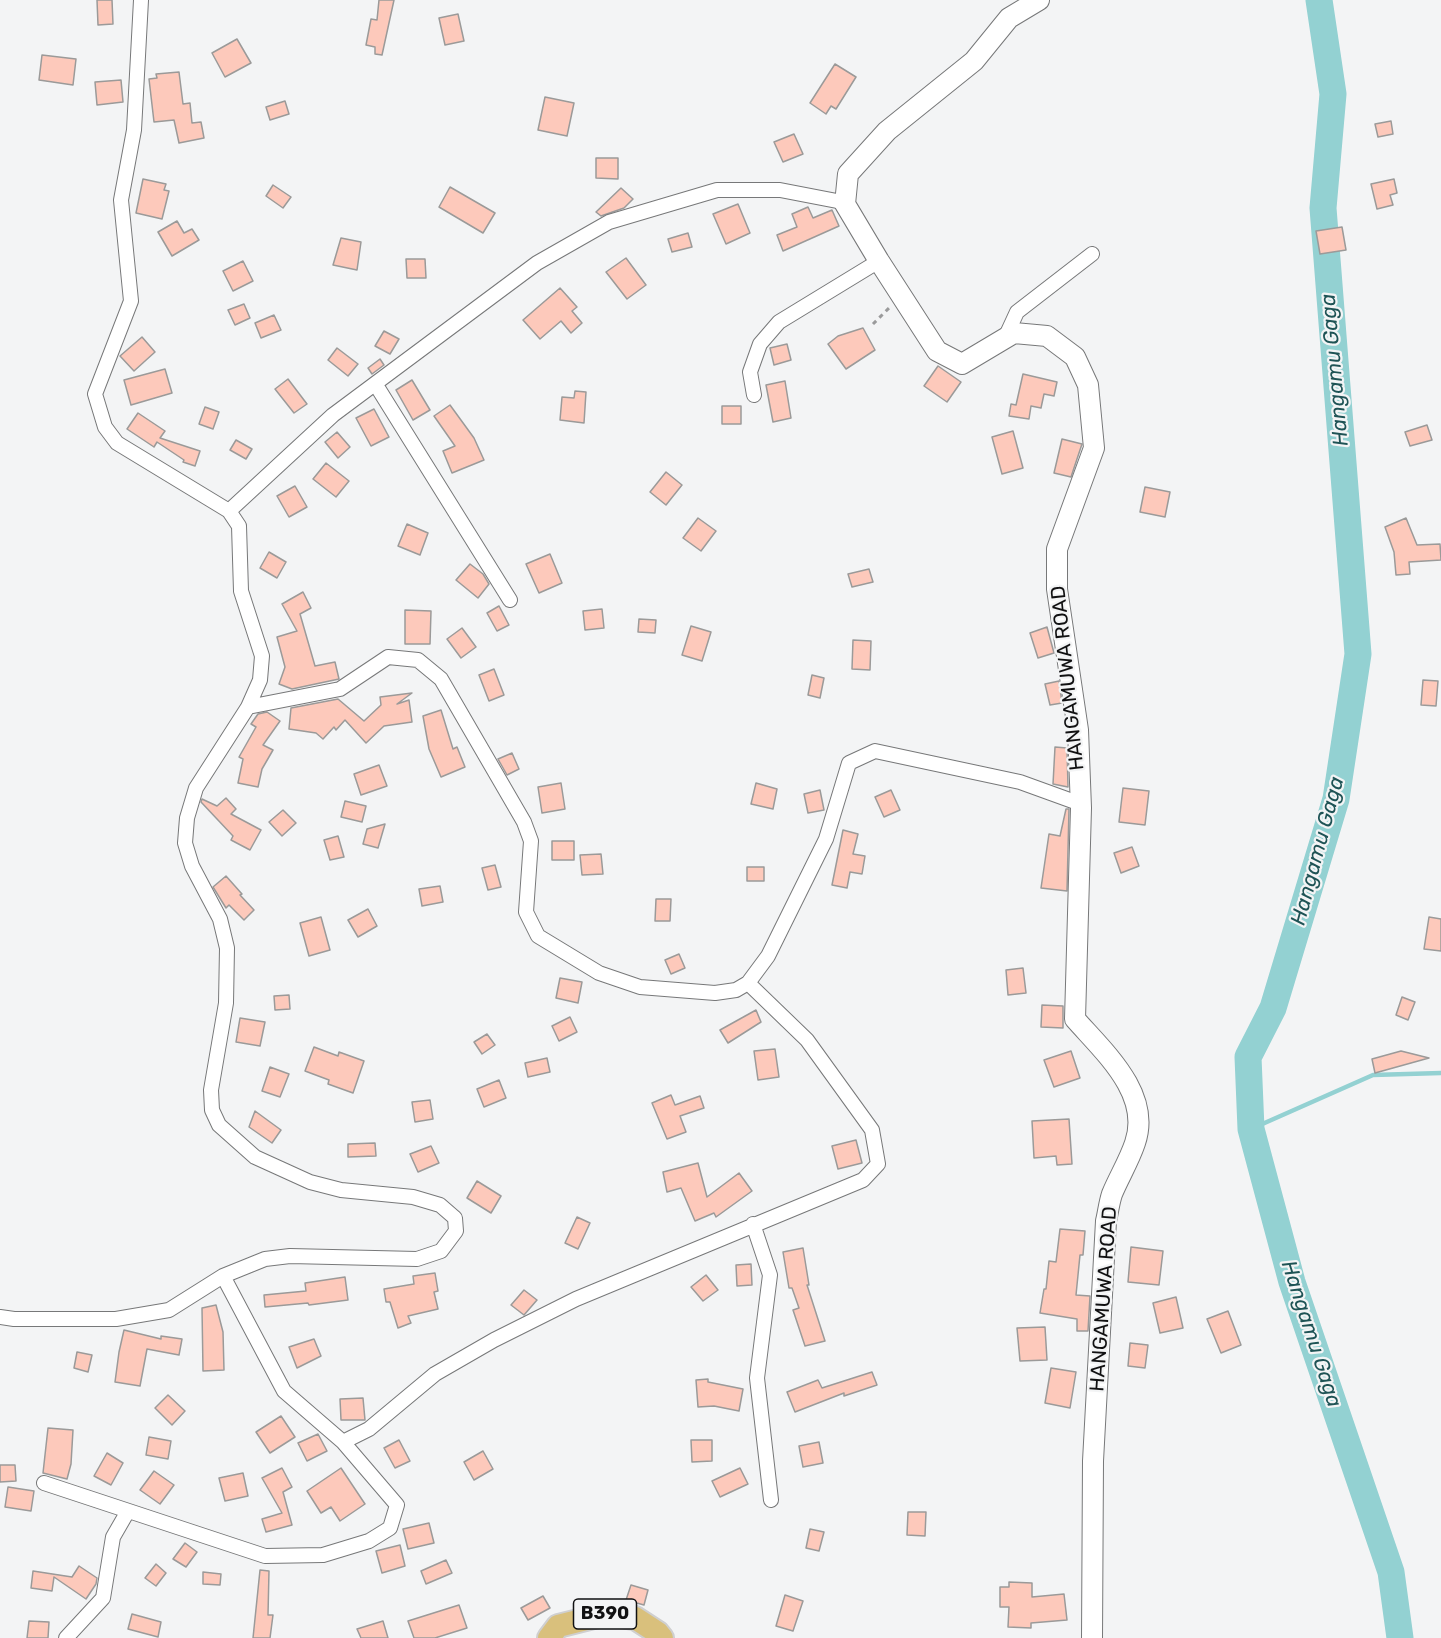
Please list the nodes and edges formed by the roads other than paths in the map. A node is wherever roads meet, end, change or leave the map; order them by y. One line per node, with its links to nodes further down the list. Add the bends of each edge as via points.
1 (141, 0): 9 (street, via 134,130 121,200 130,302 95,394 105,427 117,444)
2 (1039, 0): 3 (street, via 1009,18 974,61 887,131 848,174)
3 (845, 204): 5 (street, HANGAMUWA ROAD); 7 (street, via 780,190 717,190 609,222 537,263)
4 (1092, 254): 6 (street, via 1017,312)
5 (879, 261): 6 (street, HANGAMUWA ROAD, via 937,351 962,364); 8 (street, via 779,322 760,344 750,372)
6 (1005, 338): 12 (street, HANGAMUWA ROAD, via 1014,333 1047,336 1075,357 1088,385 1094,448 1056,549 1057,589 1078,730)
7 (376, 385): 9 (street, via 333,415); 10 (street)
8 (754, 395)
9 (229, 511): 11 (street, via 239,526 241,591 262,656 260,680)
10 (510, 600)
11 (248, 707): 13 (street, via 340,689 388,657 418,660 441,679 524,822 531,841 526,912 537,936 599,973 640,987 715,993 736,990); 15 (street, via 196,788 187,818 185,843 192,866 220,918 227,948 226,1003 211,1090 212,1110 219,1125 255,1157 310,1182 341,1190 413,1197 440,1205 456,1218 456,1231 441,1251 417,1259 290,1256 265,1259)
12 (1081, 808): 13 (street, via 1078,802 1020,782 875,752 849,763 826,839 768,956); 24 (street, HANGAMUWA ROAD, via 1075,1019 1116,1065 1131,1089 1138,1117 1136,1141 1111,1196 1106,1221 1093,1461)
13 (748, 983): 14 (street, via 813,1048 872,1130 879,1164 863,1180)
14 (753, 1224): 17 (street, via 576,1299 494,1340 435,1374 369,1430); 19 (street, via 770,1275 757,1378)
15 (223, 1276): 16 (street, via 169,1310 116,1319); 17 (street, via 284,1391)
16 (0, 1317)
17 (343, 1442): 20 (street, via 397,1505 390,1528 369,1541 323,1555 265,1556)
18 (44, 1484): 20 (street)
19 (771, 1500)
20 (128, 1511): 21 (street, via 113,1537 103,1598)
21 (66, 1638)
22 (549, 1638): 23 (main road, B390, via 558,1626 606,1614 635,1618)
23 (662, 1638)
24 (1092, 1638)

